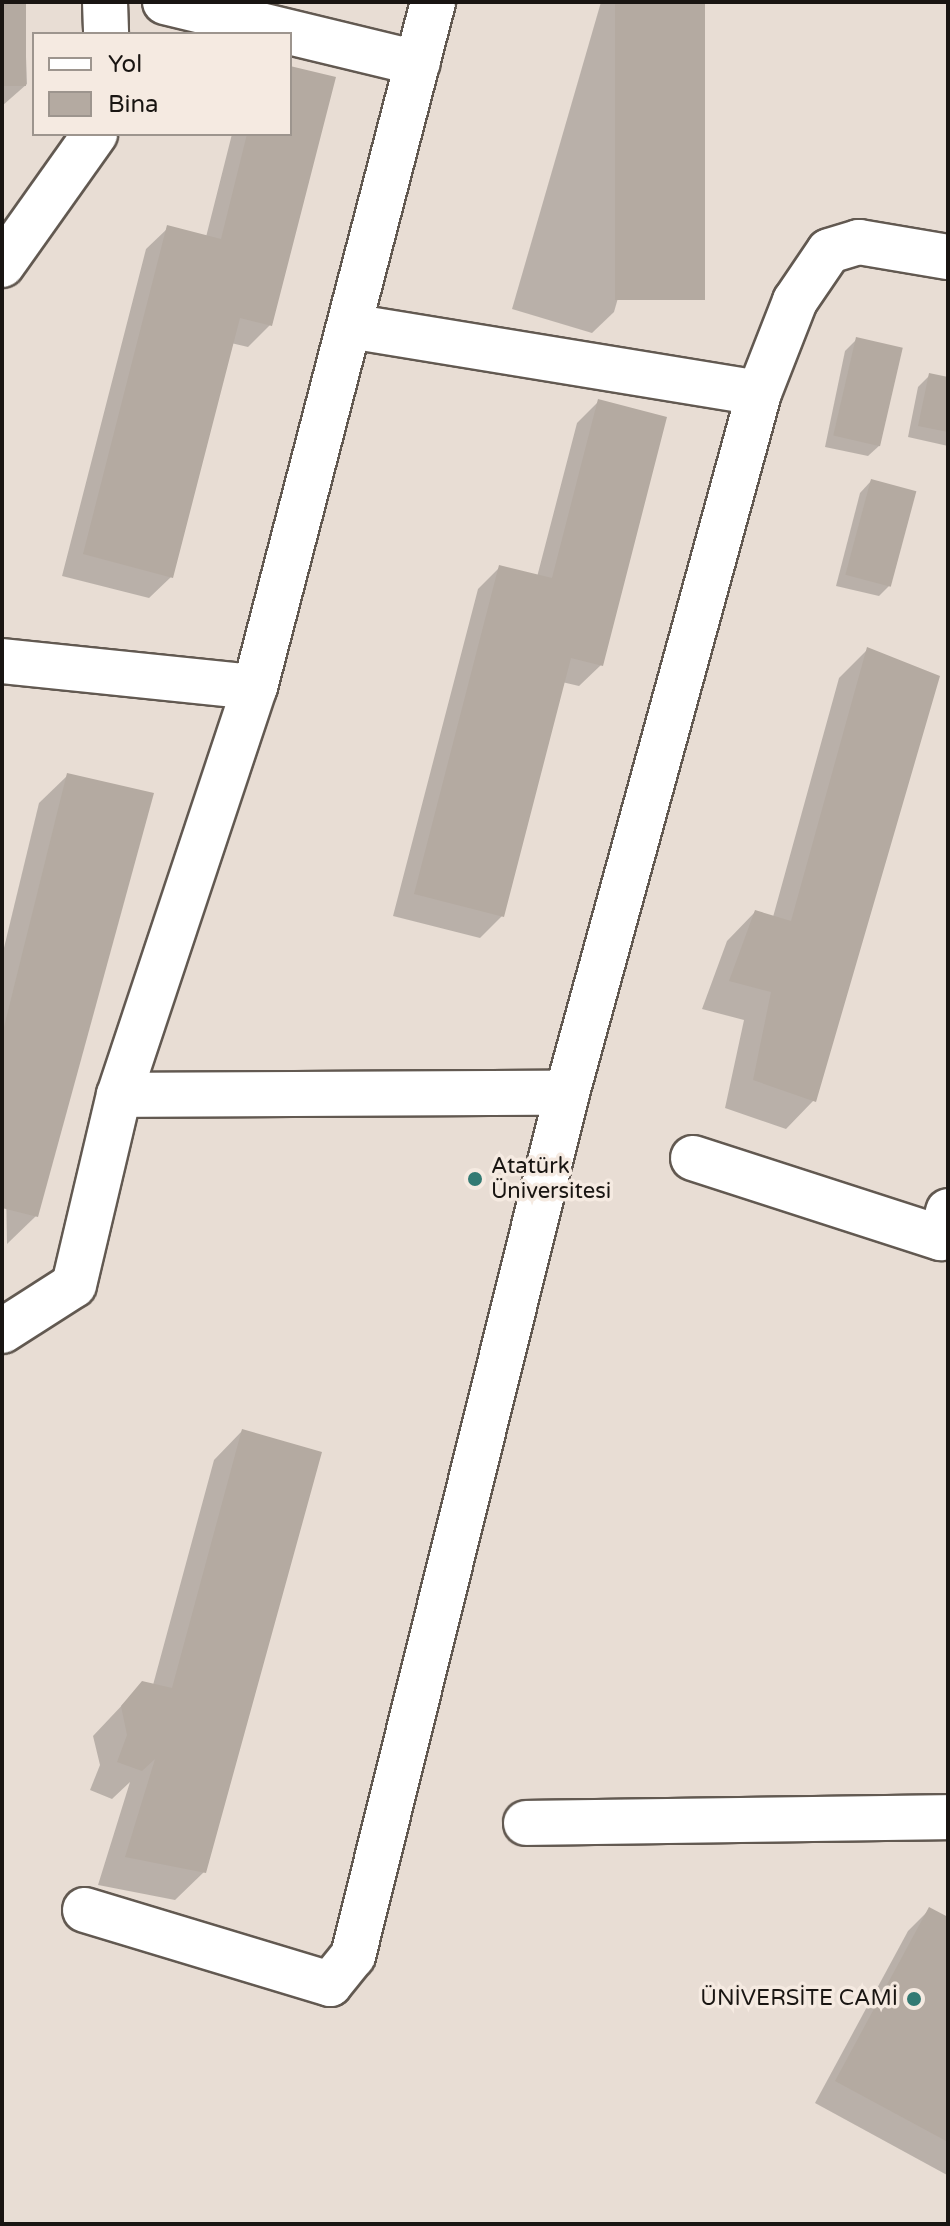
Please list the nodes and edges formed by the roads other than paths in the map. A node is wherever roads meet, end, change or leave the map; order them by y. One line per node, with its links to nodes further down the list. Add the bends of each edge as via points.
1 (105, 2): 4 (street)
2 (165, 2): 5 (street)
3 (433, 2): 7 (street)
4 (106, 32)
5 (289, 32)
6 (292, 33): 7 (street)
7 (418, 63): 11 (street)
8 (94, 136): 10 (street)
9 (948, 257): 12 (street, via 859,242 829,251 795,301)
10 (2, 265)
11 (350, 326): 12 (street); 14 (street)
12 (759, 393): 15 (street)
13 (2, 661): 14 (street)
14 (255, 687): 16 (street)
15 (567, 1093): 16 (street); 22 (street, via 353,1956 330,1984)
16 (119, 1095): 19 (street, via 74,1285)
17 (693, 1158): 18 (street, via 941,1238)
18 (948, 1211)
19 (2, 1331)
20 (948, 1817): 21 (street)
21 (526, 1823)
22 (85, 1910)

